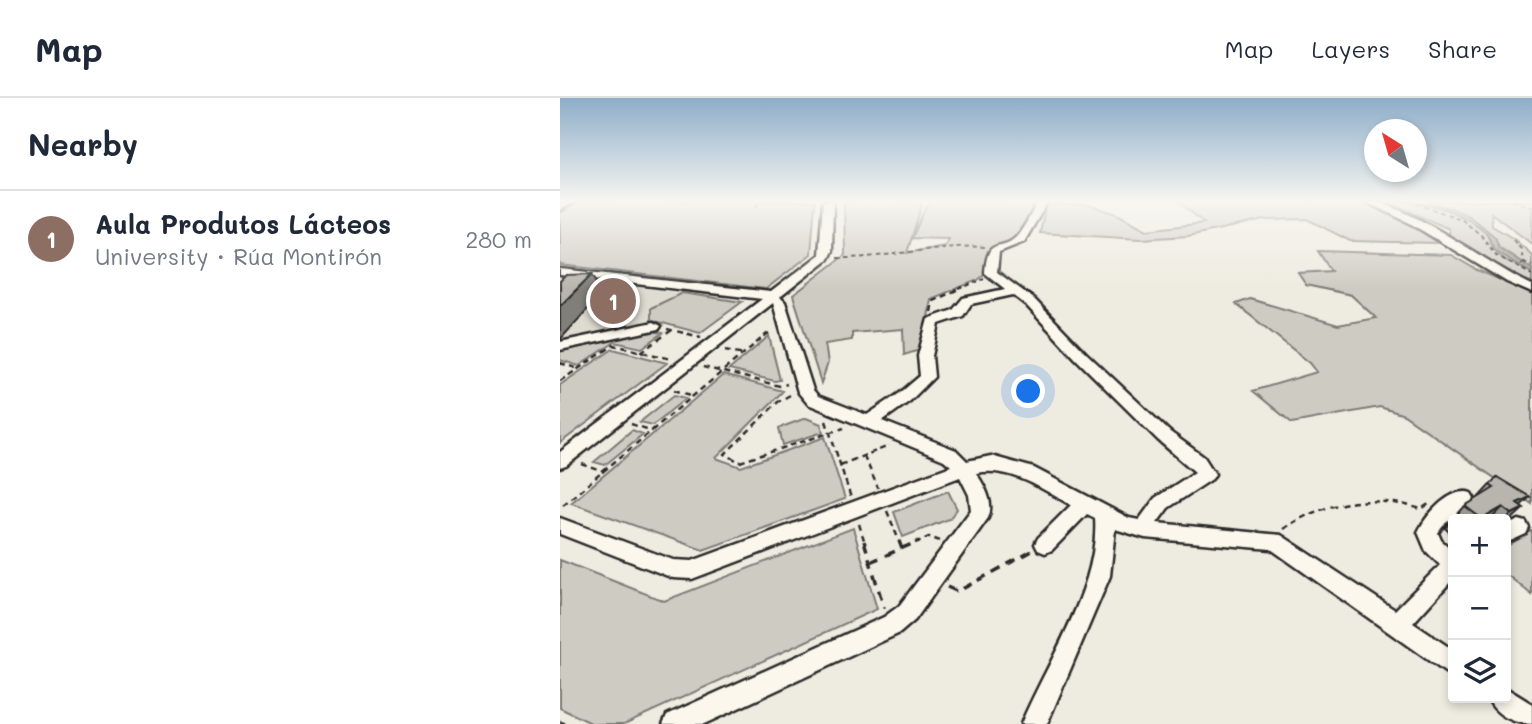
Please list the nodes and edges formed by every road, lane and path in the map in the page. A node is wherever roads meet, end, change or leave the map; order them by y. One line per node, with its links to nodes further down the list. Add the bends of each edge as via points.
1 (827, 230): 16 (street, via 827,251)
2 (1026, 230): 6 (street, via 1020,240)
3 (1432, 230): 14 (street, via 1480,264)
4 (1475, 230): 10 (path, via 1496,255)
5 (1513, 240): 8 (path, via 1521,249)
6 (995, 250): 7 (path, via 983,246); 12 (street)
7 (837, 258)
8 (1523, 262): 9 (path); 10 (path)
9 (1532, 265)
10 (1517, 266): 13 (path)
11 (560, 272): 16 (street)
12 (994, 275): 15 (street); 17 (path, via 933,301)
13 (1532, 275)
14 (1532, 289)
15 (1014, 291): 17 (street, via 967,301 958,313); 59 (street, via 1164,436 1203,467 1206,474 1155,506)
16 (772, 296): 37 (street, via 779,302 806,392 813,400); 44 (street)
17 (933, 322): 37 (street, via 925,356 927,377)
18 (654, 326): 19 (path); 22 (street)
19 (672, 330): 21 (path); 24 (path)
20 (773, 332): 25 (path)
21 (701, 337)
22 (560, 346)
23 (725, 350): 25 (path)
24 (641, 352): 26 (path); 29 (path, via 614,345)
25 (743, 354): 30 (path)
26 (674, 360)
27 (560, 363): 29 (path)
28 (703, 367): 30 (path)
29 (579, 369): 31 (path)
30 (722, 372): 32 (path); 35 (path)
31 (560, 381)
32 (787, 384)
33 (674, 390): 35 (path)
34 (790, 395): 41 (path, via 725,454 740,462)
35 (694, 396): 40 (path)
36 (826, 421): 41 (path)
37 (869, 422): 47 (street, via 950,455)
38 (631, 424): 40 (path)
39 (844, 428): 41 (path)
40 (653, 431): 48 (path)
41 (830, 433): 46 (path)
42 (888, 446): 43 (path)
43 (864, 456): 46 (path); 49 (path)
44 (560, 461)
45 (582, 464): 48 (path)
46 (840, 465): 50 (path)
47 (966, 468): 52 (street, via 991,463 1028,473); 58 (street, via 692,570 673,569); 75 (street, via 981,512 907,613 892,625)
48 (604, 472): 54 (path)
49 (878, 488)
50 (850, 498)
51 (1465, 498): 64 (street, via 1439,514 1428,532)
52 (1084, 503): 56 (street); 62 (street)
53 (1431, 503): 61 (path, via 1421,509 1380,500 1338,504 1293,521)
54 (563, 505)
55 (887, 511): 63 (path)
56 (1104, 515): 59 (street); 76 (street, via 1100,576)
57 (858, 522): 65 (path)
58 (560, 526)
59 (1145, 530): 61 (street)
60 (940, 541): 63 (path, via 929,537)
61 (1270, 541): 69 (street)
62 (1045, 544): 67 (path, via 964,588)
63 (902, 549): 65 (path)
64 (1448, 560)
65 (870, 562): 68 (path)
66 (1448, 570): 69 (street)
67 (947, 587)
68 (885, 611)
69 (1397, 624): 70 (street)
70 (1448, 660)
71 (1508, 703): 72 (street)
72 (1532, 719)
73 (560, 722): 74 (path)
74 (565, 724)
75 (676, 724)
76 (1034, 724)

